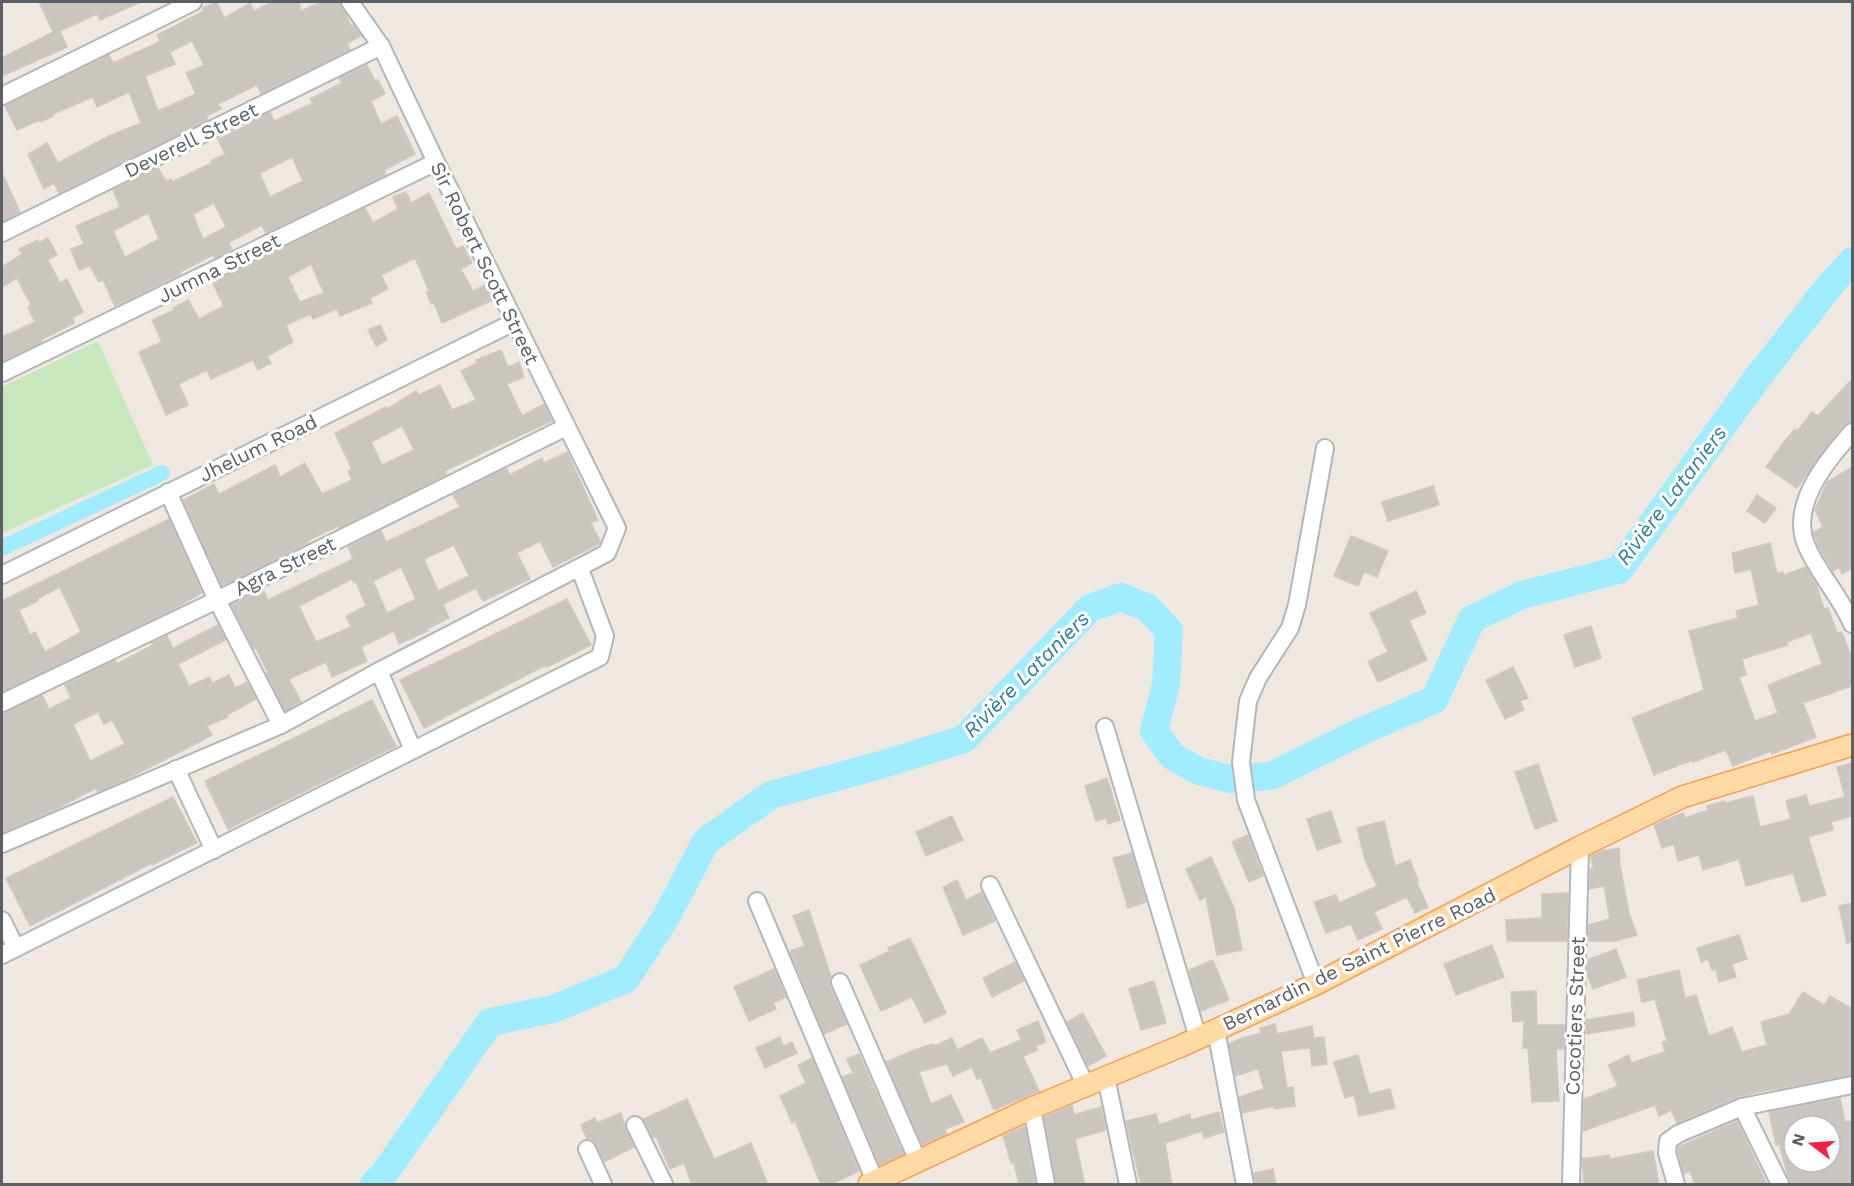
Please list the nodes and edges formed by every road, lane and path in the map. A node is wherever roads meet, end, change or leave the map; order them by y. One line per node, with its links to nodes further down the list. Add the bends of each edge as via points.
1 (193, 2): 4 (street)
2 (350, 2): 3 (street, Sir Robert Scott Street)
3 (381, 46): 5 (street, Sir Robert Scott Street); 6 (street, Deverell Street)
4 (2, 96)
5 (436, 162): 7 (street, Sir Robert Scott Street); 8 (street, Jumna Street)
6 (2, 233)
7 (514, 322): 9 (street, Sir Robert Scott Street); 12 (street, Jhelum Road)
8 (2, 373)
9 (566, 427): 13 (street, Sir Robert Scott Street, via 616,528 607,554); 15 (street, Agra Street)
10 (1852, 432): 16 (street, via 1827,461 1806,500 1801,524 1807,548)
11 (1325, 448): 32 (street, via 1297,605 1290,628 1248,701 1241,762 1246,800)
12 (168, 492): 14 (street, Jhelum Road); 15 (street)
13 (580, 569): 17 (street); 22 (street, via 605,636 600,657)
14 (2, 575)
15 (218, 600): 18 (street, Agra Street); 19 (street)
16 (1852, 624)
17 (379, 671): 19 (street); 22 (street)
18 (2, 703)
19 (281, 725): 23 (street)
20 (1105, 727): 33 (street)
21 (1852, 745): 25 (main road, Bernardin de Saint Pierre Road, via 1682,797)
22 (413, 750): 26 (street)
23 (176, 769): 24 (street); 26 (street)
24 (2, 844)
25 (1580, 847): 32 (main road, Bernardin de Saint Pierre Road); 49 (street, Cocotiers Street)
26 (214, 849): 30 (street)
27 (990, 885): 36 (street)
28 (758, 901): 43 (street)
29 (2, 920): 30 (street)
30 (9, 951)
31 (840, 982): 41 (street)
32 (1316, 984): 33 (main road, Bernardin de Saint Pierre Road)
33 (1207, 1034): 34 (main road, Bernardin de Saint Pierre Road); 48 (street)
34 (1106, 1077): 36 (main road, Bernardin de Saint Pierre Road); 47 (street)
35 (1852, 1085): 37 (street)
36 (1086, 1086): 38 (main road, Bernardin de Saint Pierre Road)
37 (1749, 1105): 50 (street, via 1678,1134 1668,1142 1667,1154); 51 (street)
38 (1032, 1108): 41 (main road, Bernardin de Saint Pierre Road); 46 (street)
39 (636, 1125): 45 (street)
40 (587, 1149): 44 (street)
41 (918, 1161): 42 (main road, Bernardin de Saint Pierre Road)
42 (898, 1178): 43 (main road, Bernardin de Saint Pierre Road)
43 (872, 1183)
44 (603, 1185)
45 (664, 1185)
46 (1046, 1185)
47 (1128, 1185)
48 (1245, 1185)
49 (1571, 1185)
50 (1676, 1185)
51 (1780, 1185)

